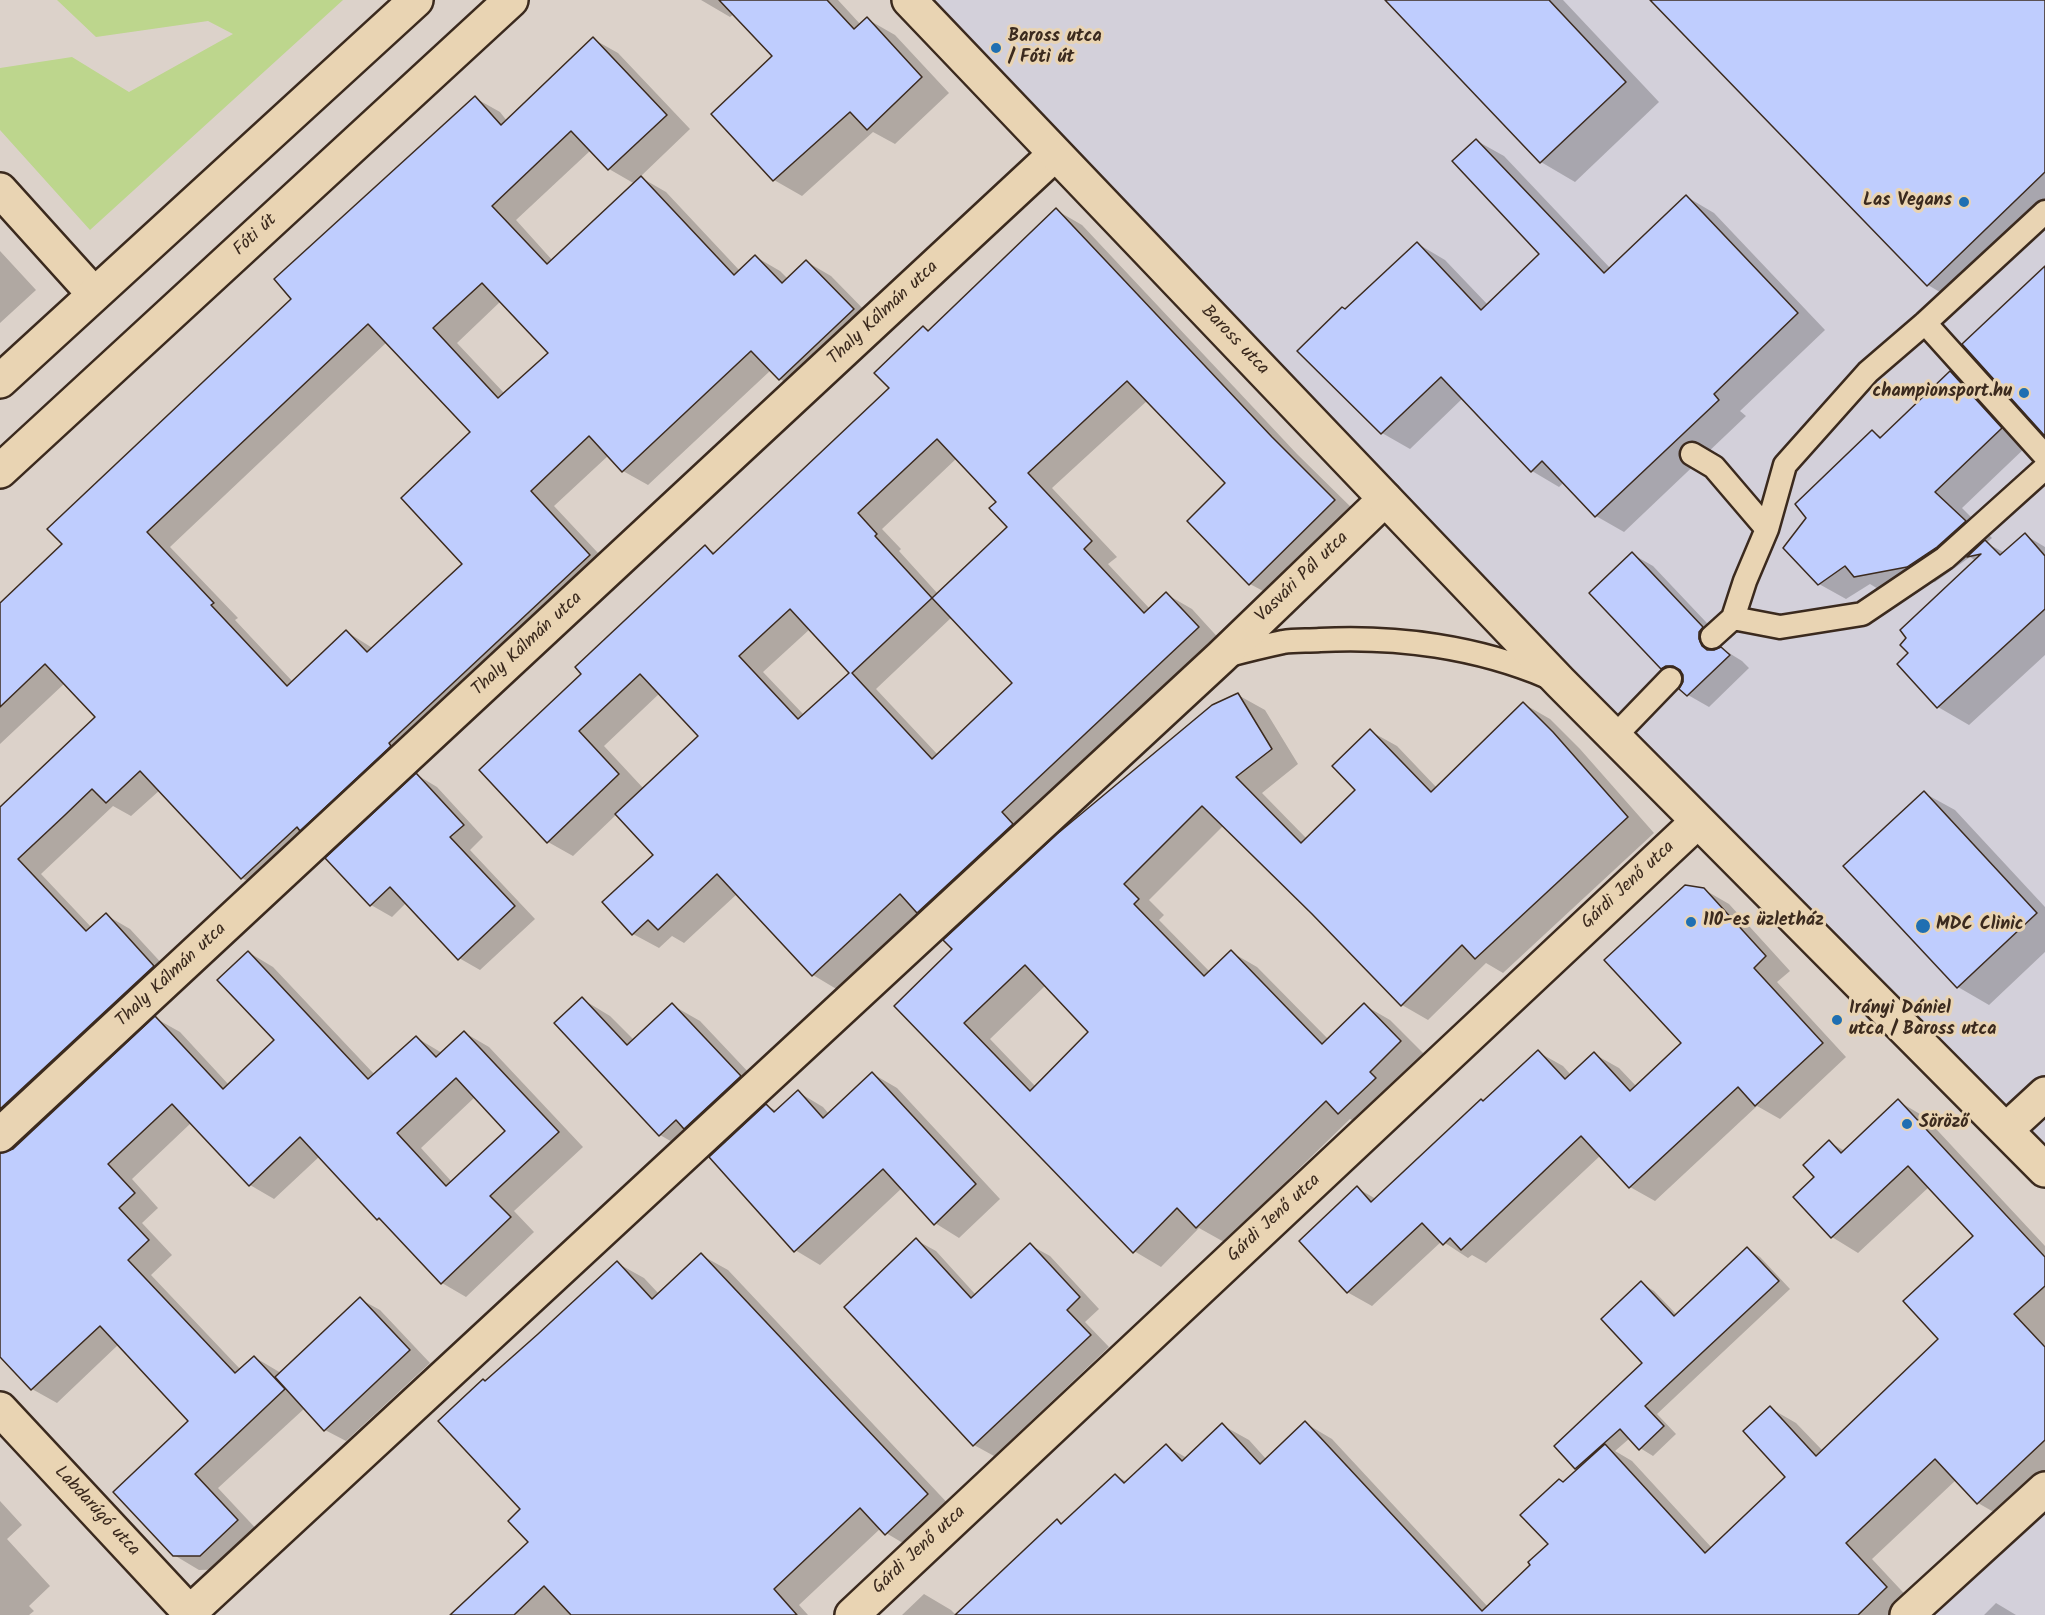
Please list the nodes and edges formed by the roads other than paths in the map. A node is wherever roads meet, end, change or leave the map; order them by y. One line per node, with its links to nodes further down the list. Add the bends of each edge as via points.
1 (416, 0): 7 (street)
2 (511, 0): 13 (street, Fóti út)
3 (909, 0): 4 (street, Baross utca)
4 (1055, 154): 14 (street, Baross utca); 25 (street, Thaly Kálmán utca)
5 (0, 189): 7 (street)
6 (2045, 212): 8 (lane)
7 (94, 294): 9 (street)
8 (1925, 323): 11 (lane); 15 (lane, via 1868,372 1785,465)
9 (0, 381)
10 (1692, 454): 15 (lane, via 1714,467)
11 (2045, 456)
12 (2045, 468): 16 (lane, via 1945,558 1862,614 1780,627)
13 (0, 471)
14 (1385, 500): 18 (street, Vasvári Pál utca); 20 (street, Baross utca)
15 (1767, 530): 16 (lane)
16 (1733, 618): 17 (lane)
17 (1712, 638)
18 (1221, 657): 20 (lane, via 1285,642 1351,638 1441,646 1484,655); 29 (street, Vasvári Pál utca)
19 (1670, 679): 21 (lane)
20 (1560, 682): 21 (street, Baross utca)
21 (1614, 737): 22 (street, Baross utca)
22 (1697, 822): 24 (street, Baross utca); 30 (street, Gárdi Jenő utca)
23 (2045, 1094): 24 (street)
24 (2006, 1130): 26 (street, Baross utca)
25 (0, 1136)
26 (2045, 1170)
27 (0, 1409): 29 (street, Labdarúgó utca)
28 (2040, 1496): 31 (street)
29 (190, 1614)
30 (852, 1615)
31 (1907, 1615)

